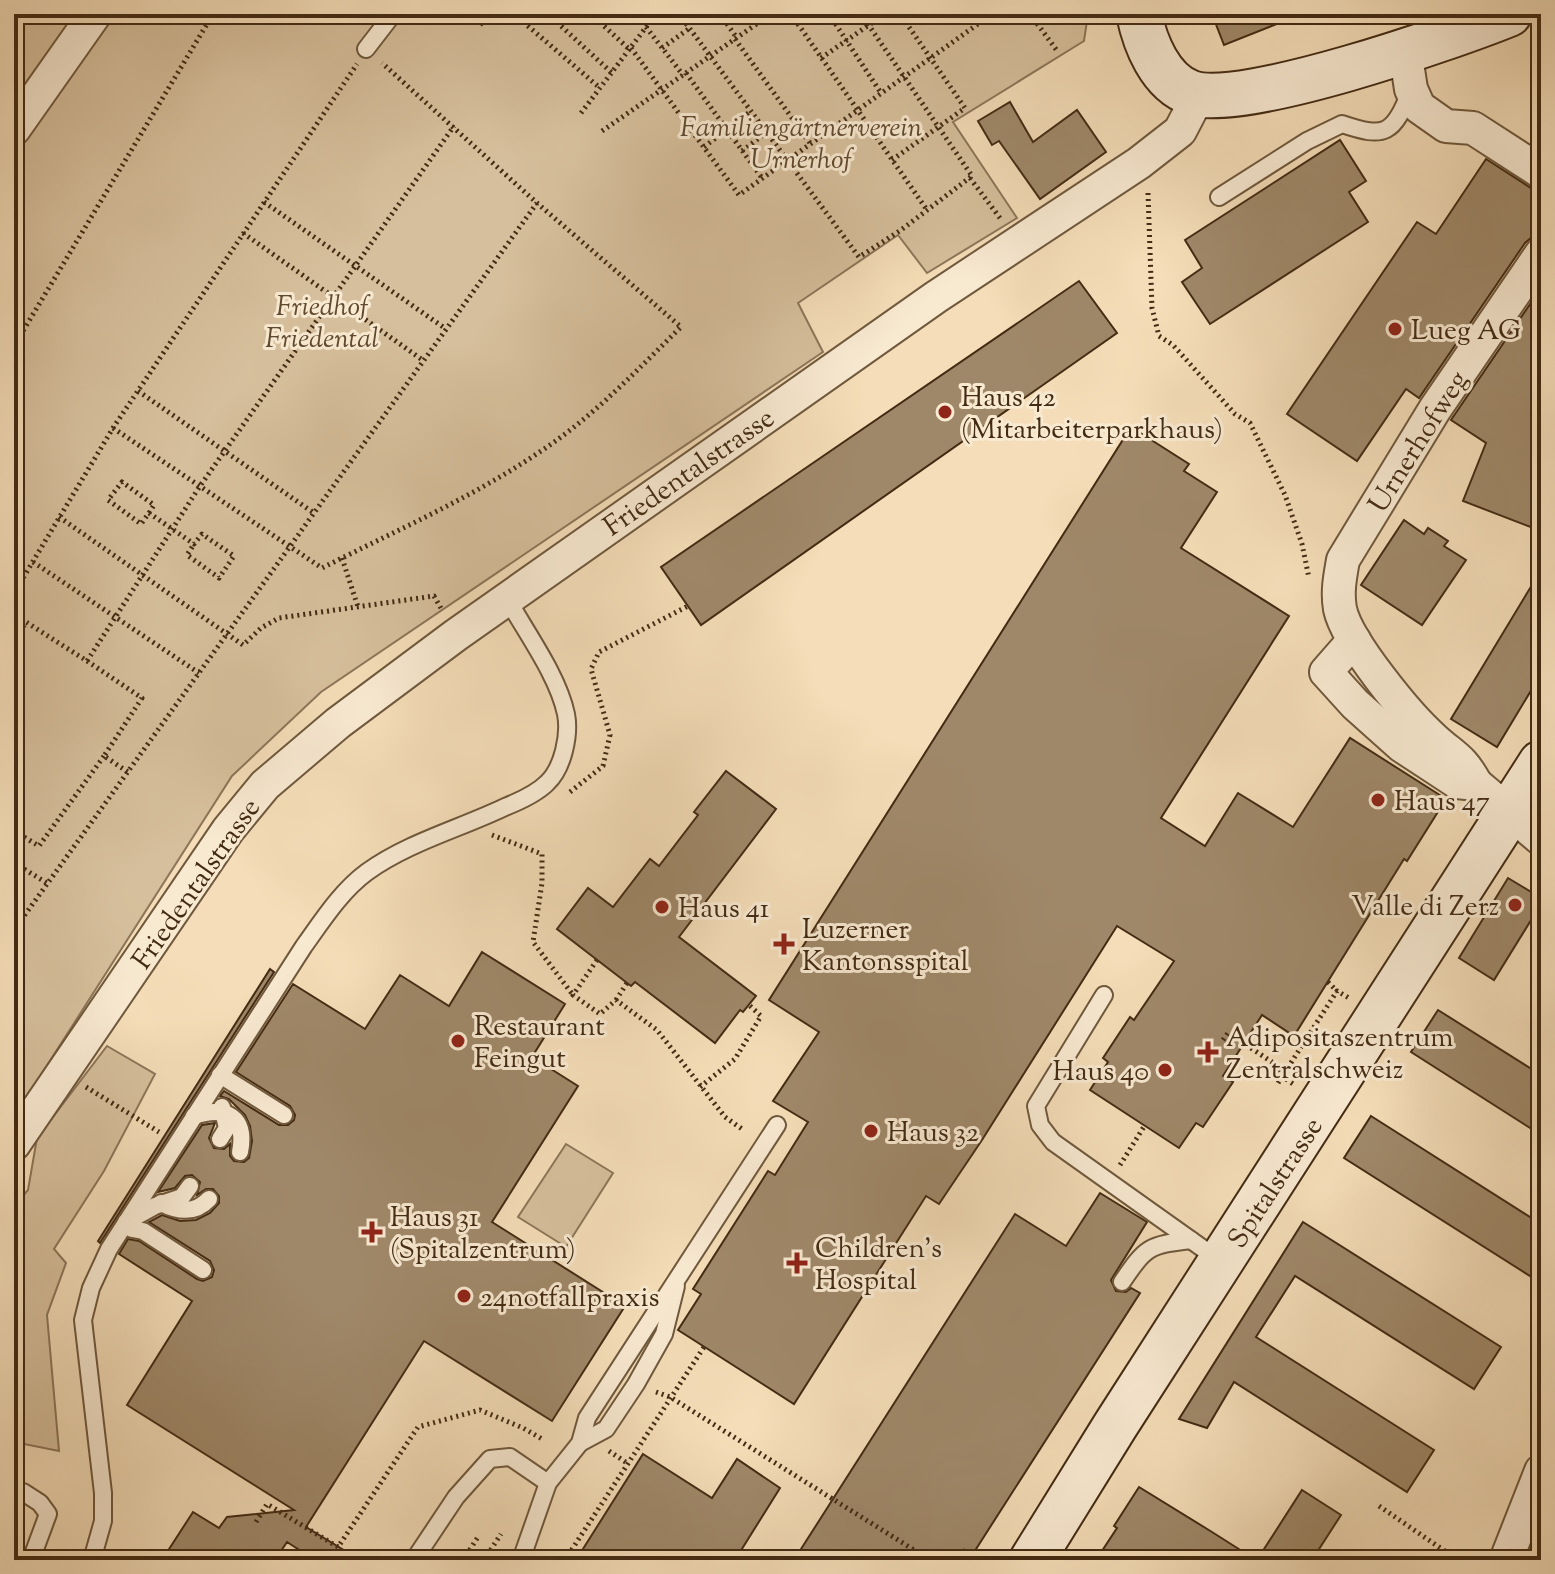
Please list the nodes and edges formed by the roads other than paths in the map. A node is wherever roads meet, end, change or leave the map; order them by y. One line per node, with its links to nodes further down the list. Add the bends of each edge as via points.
1 (95, 14): 8 (street)
2 (393, 14): 5 (lane)
3 (1139, 14): 7 (main road, via 1164,73)
4 (1509, 14): 6 (main road)
5 (366, 49)
6 (1408, 69): 7 (main road, via 1252,92); 9 (street, via 1419,107 1446,126 1473,128); 10 (lane, via 1391,125 1370,134 1342,124)
7 (1194, 94): 12 (street, Friedentalstrasse, via 1180,131 1139,163 702,459)
8 (14, 129)
9 (1541, 172)
10 (1219, 197)
11 (1541, 254): 14 (street, Urnerhofweg, via 1435,409 1343,560 1338,588 1341,612 1370,665 1432,738 1464,763 1476,784)
12 (508, 600): 16 (lane, via 566,715 566,738 549,782 490,815 419,842 364,874 304,946); 21 (street, Friedentalstrasse, via 338,723 265,785 228,830)
13 (1541, 763): 14 (main road, Spitalstrasse)
14 (1526, 826): 25 (main road, Spitalstrasse)
15 (1104, 995): 25 (lane, via 1036,1106 1040,1125 1053,1142)
16 (218, 1079): 17 (lane); 18 (lane); 19 (lane)
17 (224, 1112): 17 (lane, via 227,1128 230,1146 243,1132); 19 (lane)
18 (284, 1115)
19 (194, 1116): 22 (lane)
20 (777, 1125): 27 (lane)
21 (14, 1144)
22 (153, 1181): 23 (lane, via 155,1197); 24 (lane)
23 (164, 1205): 23 (lane, via 200,1193 202,1206 181,1211); 24 (lane)
24 (126, 1222): 26 (lane); 34 (lane, via 91,1288 83,1320 103,1493 103,1521)
25 (1206, 1251): 28 (lane, via 1153,1246); 37 (main road, Spitalstrasse, via 1115,1426)
26 (203, 1270)
27 (677, 1279): 29 (lane, via 587,1418); 29 (lane, via 664,1334 636,1384 606,1429)
28 (1122, 1282)
29 (580, 1443): 31 (lane)
30 (1541, 1471): 38 (street)
31 (548, 1483): 35 (lane, via 510,1457 490,1459 456,1497); 36 (lane)
32 (23, 1492): 33 (lane, via 48,1514)
33 (31, 1560)
34 (92, 1560)
35 (414, 1560)
36 (521, 1560)
37 (1032, 1560)
38 (1506, 1560)

